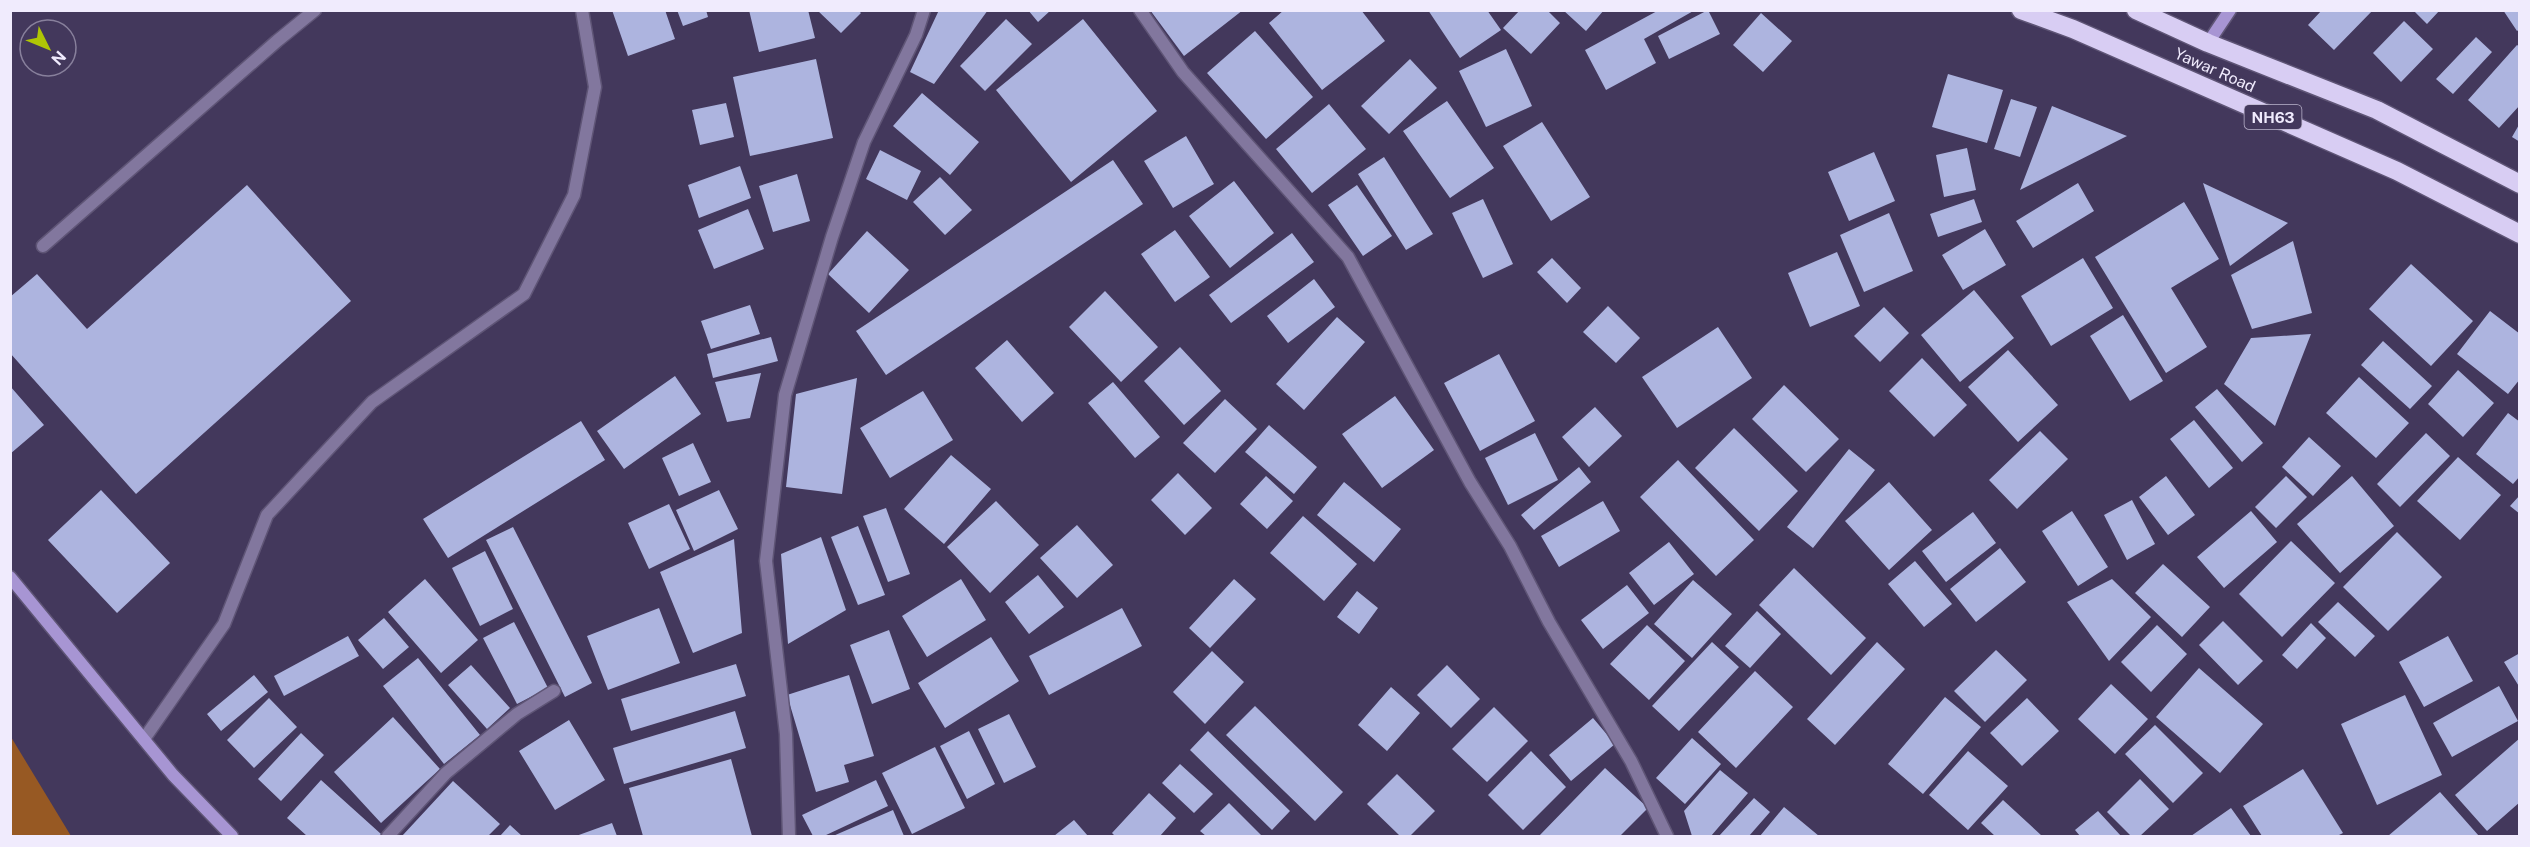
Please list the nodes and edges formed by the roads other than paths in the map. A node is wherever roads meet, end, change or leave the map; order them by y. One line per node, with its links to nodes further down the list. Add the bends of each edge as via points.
1 (315, 10): 11 (street)
2 (582, 10): 14 (street, via 595,87 574,195 524,294 372,402 267,515 224,624)
3 (924, 10): 17 (street, via 916,36 864,142 784,395 766,561 786,735)
4 (1140, 10): 18 (street, via 1183,72 1348,257 1470,482 1631,761)
5 (2021, 10): 10 (highway, Yawar Road / NH63, via 2073,29 2397,171)
6 (2136, 10): 8 (highway, NH63)
7 (2230, 10): 8 (main road)
8 (2208, 43): 9 (highway, NH63, via 2377,110)
9 (2520, 184)
10 (2520, 234)
11 (43, 246)
12 (10, 577): 14 (main road)
13 (554, 691): 16 (street, via 517,714 446,773)
14 (144, 739): 15 (main road)
15 (232, 837)
16 (388, 837)
17 (789, 837)
18 (1667, 837)

